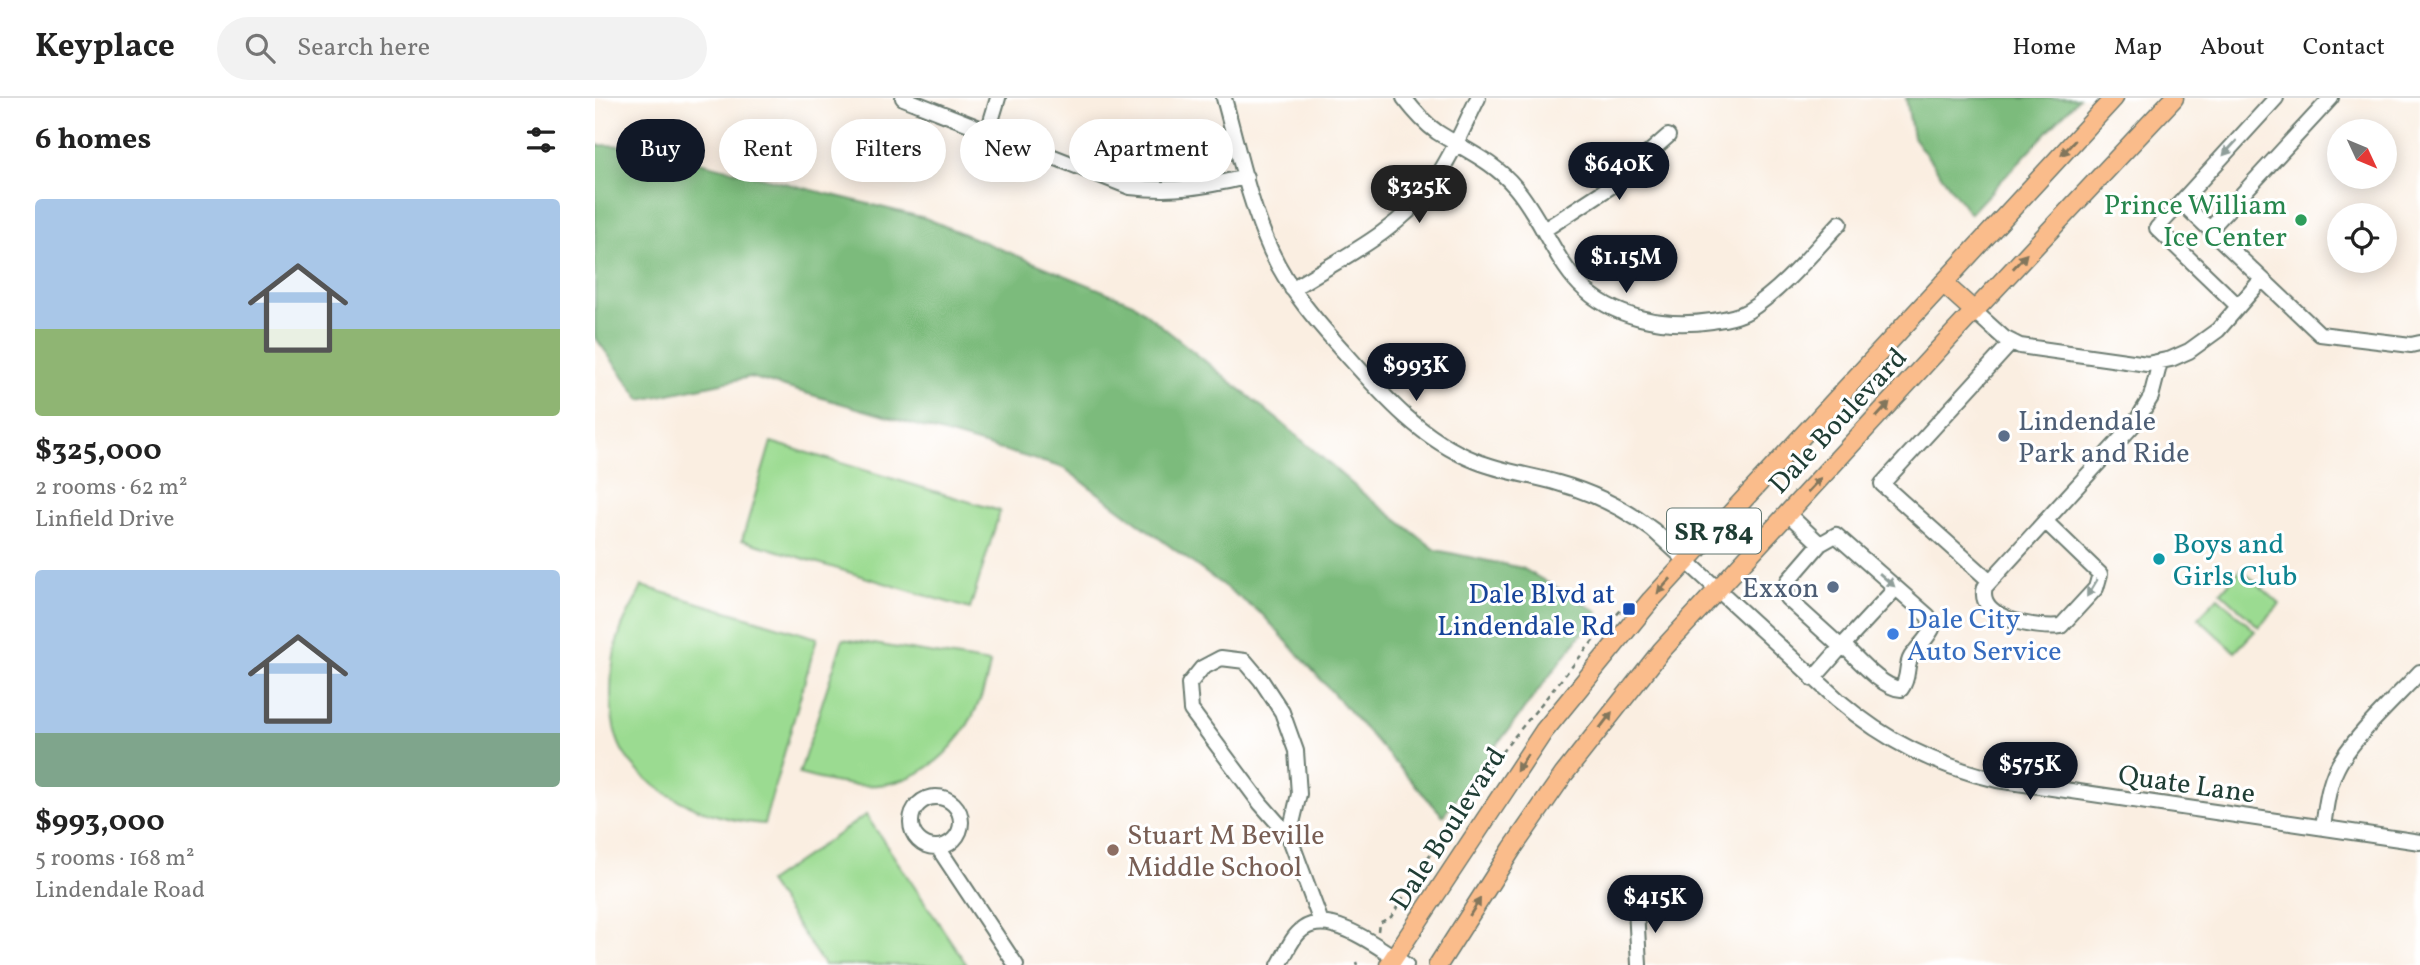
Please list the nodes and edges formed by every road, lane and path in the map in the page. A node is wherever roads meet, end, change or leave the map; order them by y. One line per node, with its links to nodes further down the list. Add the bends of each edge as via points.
1 (903, 98): 11 (street)
2 (998, 98): 10 (street)
3 (1224, 98): 15 (street, Quate Lane)
4 (1404, 98): 13 (street, via 1427,124)
5 (1478, 98): 13 (street)
6 (2114, 98): 21 (main road, Dale Boulevard / SR 784, one-way to 21)
7 (2174, 98): 24 (main road, Dale Boulevard / SR 784, one-way to 7)
8 (2276, 98): 16 (street, one-way to 16)
9 (2331, 98): 18 (street)
10 (992, 119)
11 (960, 120)
12 (1668, 136): 19 (street, via 1610,187)
13 (1456, 143): 19 (street, via 1501,172); 22 (street, via 1428,189 1390,227)
14 (1055, 157): 15 (street, via 1130,187 1160,191)
15 (1247, 177): 22 (street, Quate Lane, via 1259,223)
16 (2181, 202): 18 (street); 23 (street, via 2157,228)
17 (1840, 223): 19 (street, via 1794,273 1745,313 1675,324 1617,311 1600,301 1573,276)
18 (2210, 229): 20 (street)
19 (1543, 230)
20 (2262, 279): 23 (street); 26 (street, via 2320,334)
21 (1943, 284): 24 (main road); 31 (main road, Dale Boulevard / SR 784)
22 (1292, 289): 31 (street, Quate Lane, via 1384,397 1429,436 1475,461 1610,502 1654,530)
23 (2238, 306): 27 (street, via 2206,341)
24 (1974, 311): 25 (street); 28 (main road, Dale Boulevard / SR 784, one-way to 24)
25 (2012, 342): 27 (street, via 2035,349); 32 (street, via 1882,484)
26 (2420, 343)
27 (2160, 362): 29 (street, via 2142,413)
28 (1787, 513): 30 (street); 34 (main road, Dale Boulevard / SR 784)
29 (2045, 521): 32 (street); 32 (street, one-way to 32, via 2100,574 2087,598 2061,626 2050,628 2004,619 1982,596)
30 (1820, 544): 33 (street, one-way to 33, via 1836,535); 36 (street, via 1788,581 1787,598)
31 (1687, 560): 34 (street, Quate Lane); 46 (main road, Dale Boulevard / SR 784, one-way to 46, via 1544,731)
32 (1990, 581)
33 (1896, 588): 36 (street); 36 (street, via 1928,616 1932,629 1909,659 1907,681 1901,689 1883,681)
34 (1717, 589): 38 (street, Quate Lane); 49 (main road, Dale Boulevard / SR 784, one-way to 34, via 1564,775)
35 (1627, 605): 45 (path, via 1602,629 1464,800 1391,917 1379,923)
36 (1842, 646): 38 (street)
37 (2420, 672): 39 (street, via 2337,766)
38 (1813, 679): 39 (street, Quate Lane, via 1891,740 1956,770 2010,782)
39 (2323, 827): 41 (street, Quate Lane)
40 (1289, 836): 40 (street, via 1299,794 1297,751 1282,712 1261,680 1245,662 1221,658 1202,668 1189,684 1191,710); 44 (street)
41 (2420, 842)
42 (939, 849): 47 (street)
43 (1636, 908): 50 (street)
44 (1321, 922): 46 (street, via 1340,926); 48 (street, via 1301,930)
45 (1380, 928)
46 (1396, 962)
47 (1017, 965)
48 (1279, 965)
49 (1438, 965)
50 (1639, 965)

